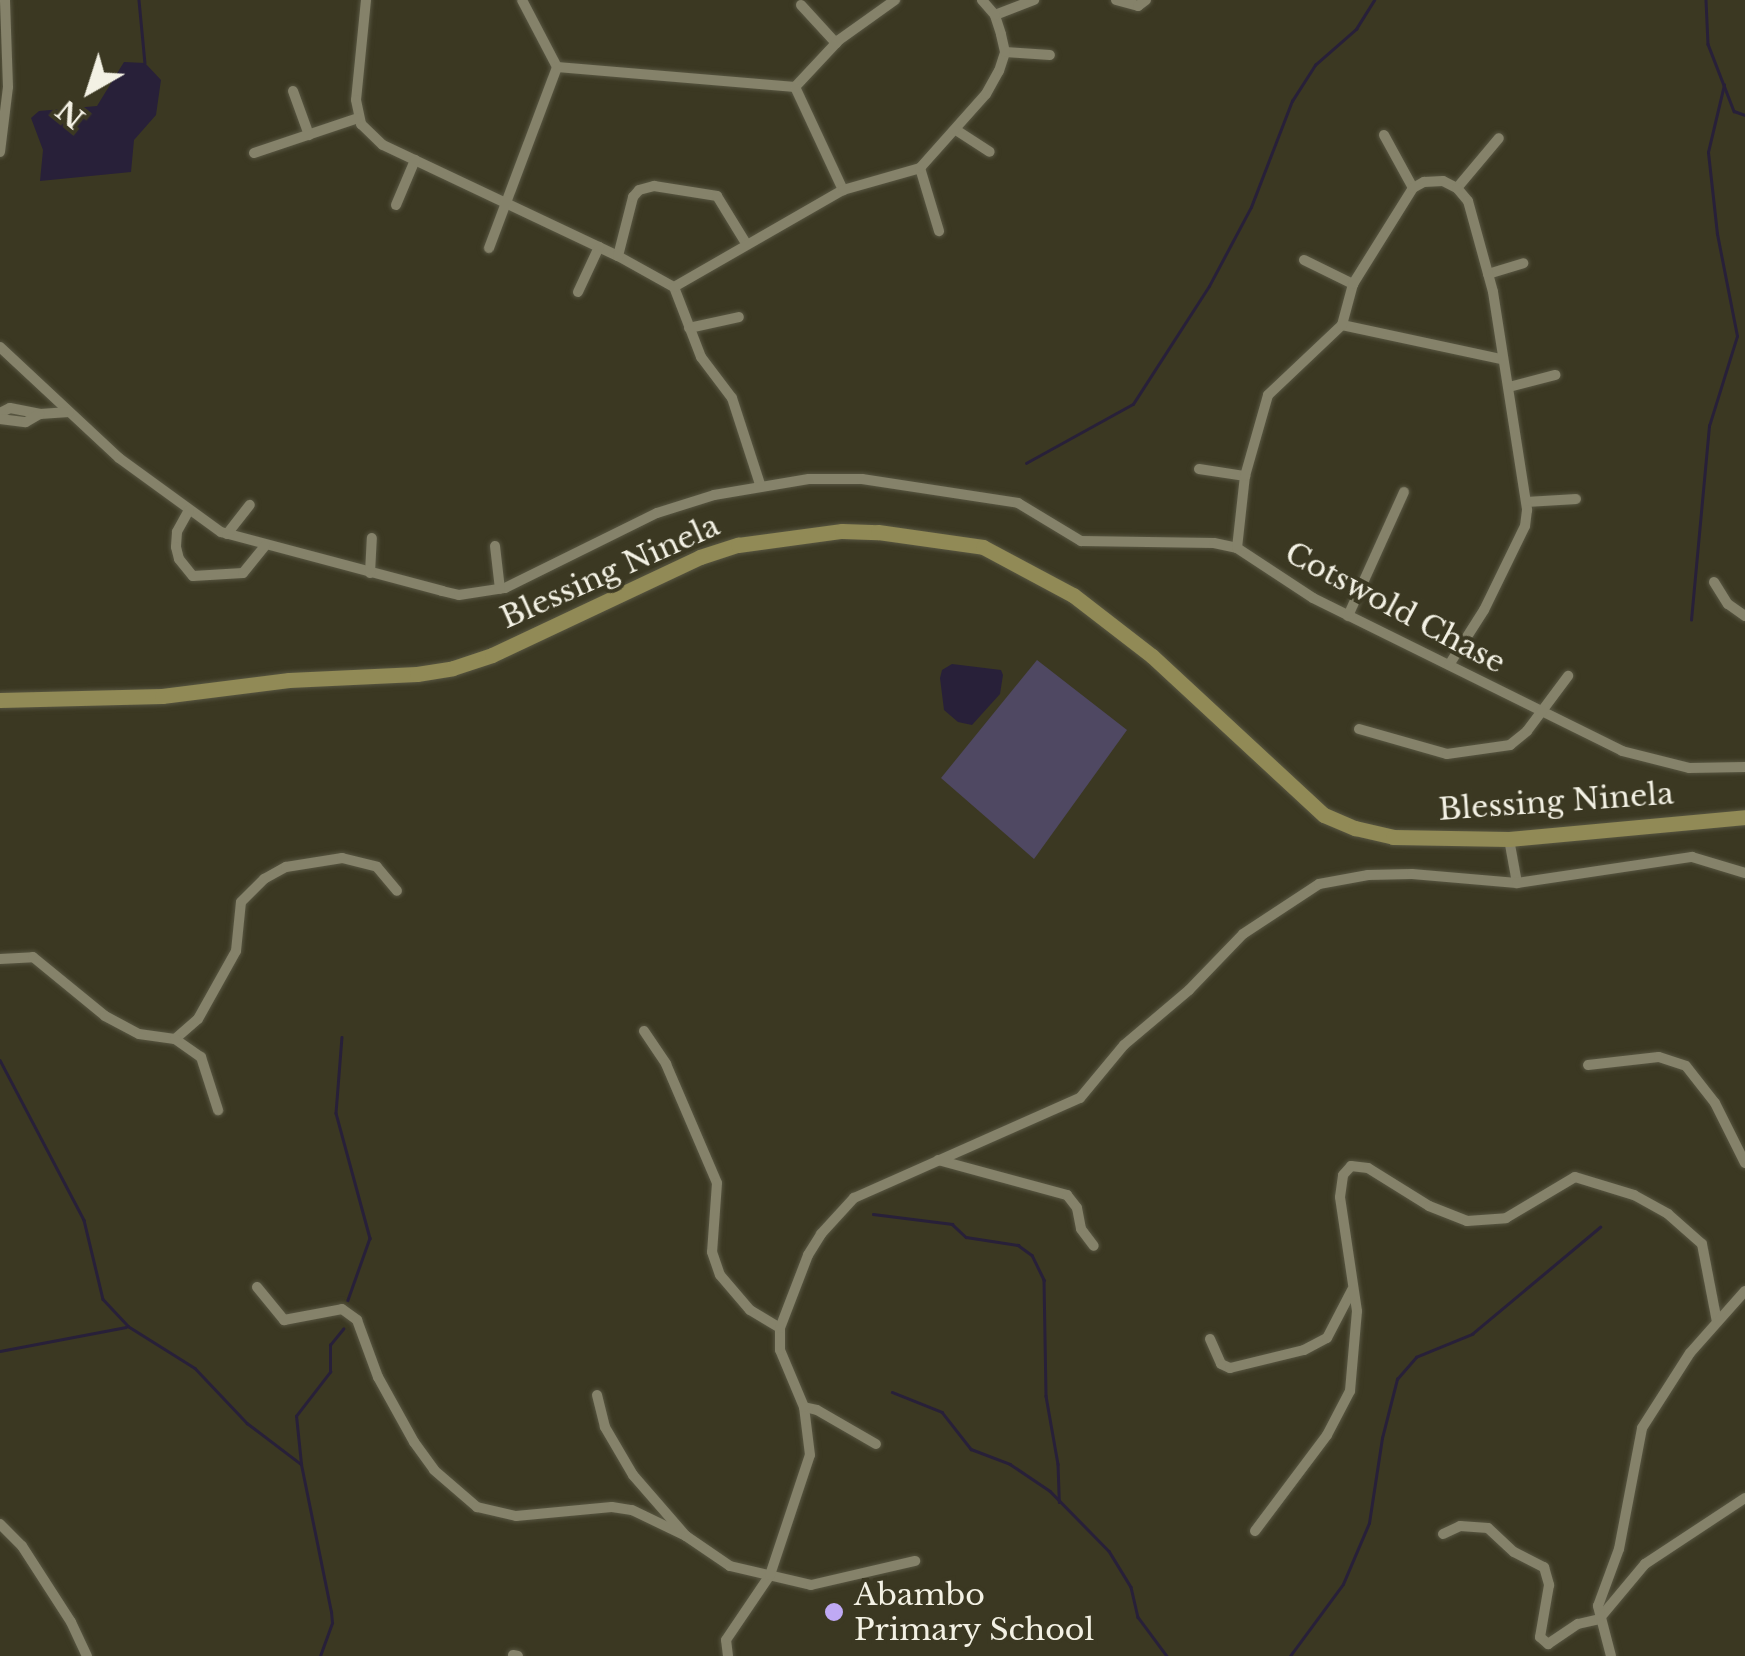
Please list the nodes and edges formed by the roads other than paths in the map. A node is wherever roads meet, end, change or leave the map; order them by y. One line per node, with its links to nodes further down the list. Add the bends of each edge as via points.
1 (5, 0): 23 (street, via 8,87)
2 (374, 0): 9 (street)
3 (522, 0): 15 (street)
4 (894, 0): 12 (street)
5 (982, 0): 11 (street)
6 (1034, 0): 11 (street)
7 (1116, 0): 8 (street, via 1138,6)
8 (1146, 0)
9 (366, 1): 18 (street)
10 (801, 4): 12 (street)
11 (995, 15): 13 (street)
12 (836, 43): 16 (street)
13 (1005, 52): 14 (street); 19 (street, via 986,94)
14 (1050, 55)
15 (557, 67): 16 (street); 31 (street)
16 (795, 87): 30 (street)
17 (292, 91): 20 (street)
18 (358, 118): 20 (street); 26 (street, via 371,136)
19 (956, 130): 24 (street); 27 (street)
20 (308, 135): 25 (street)
21 (1384, 135): 28 (street)
22 (1499, 138): 29 (street)
23 (0, 152)
24 (990, 152)
25 (254, 153)
26 (415, 160): 31 (street); 32 (street)
27 (920, 168): 30 (street); 33 (street)
28 (1413, 188): 29 (street, via 1444,182); 41 (street)
29 (1457, 188): 40 (street, via 1468,201)
30 (843, 190): 34 (street)
31 (508, 202): 35 (street); 36 (street)
32 (396, 205)
33 (940, 230)
34 (747, 244): 37 (street, via 717,196 654,186 633,197); 42 (street)
35 (599, 247): 37 (street); 43 (street)
36 (489, 248)
37 (618, 256): 42 (street)
38 (1304, 260): 41 (street)
39 (1523, 263): 40 (street)
40 (1488, 274): 48 (street)
41 (1354, 284): 45 (street)
42 (674, 287): 46 (street)
43 (578, 292)
44 (739, 317): 46 (street)
45 (1342, 325): 48 (street); 54 (street, via 1268,395)
46 (690, 328): 55 (street, via 701,357 732,398)
47 (0, 348): 51 (street)
48 (1501, 359): 50 (street)
49 (1555, 376): 50 (street)
50 (1508, 386): 58 (street)
51 (70, 412): 52 (street, via 24,409); 60 (street)
52 (0, 416)
53 (1199, 469): 54 (street)
54 (1245, 476): 65 (street)
55 (760, 484): 65 (street, Cotswold Chase, via 881,481 1018,503 1081,541); 68 (street, Cotswold Chase, via 657,513)
56 (1404, 492): 69 (street)
57 (1576, 499): 58 (street)
58 (1527, 502): 71 (street, via 1524,526 1484,610)
59 (250, 505): 61 (street)
60 (189, 510): 61 (street); 63 (street, via 176,547 193,576 243,573)
61 (227, 534): 63 (street)
62 (372, 538): 66 (street)
63 (265, 546): 66 (street)
64 (495, 546): 68 (street)
65 (1237, 548): 69 (street, Cotswold Chase)
66 (370, 573): 68 (street, via 459,595)
67 (1714, 582): 70 (street)
68 (500, 589)
69 (1348, 616): 71 (street, Cotswold Chase)
70 (1745, 616)
71 (1448, 665): 74 (street, Cotswold Chase)
72 (1568, 676): 74 (street)
73 (0, 700): 78 (street, Blessing Ninela, via 162,696 454,668 738,545 842,530 903,534 982,547 1073,595 1152,656 1324,815 1393,838)
74 (1541, 714): 75 (street, via 1510,745 1447,754); 76 (street, Cotswold Chase, via 1654,762)
75 (1360, 729)
76 (1745, 767)
77 (1745, 817): 78 (street, Blessing Ninela)
78 (1509, 839): 80 (street)
79 (1745, 872): 80 (street, via 1692,857)
80 (1517, 883): 87 (street, via 1412,874 1319,884 1243,934 1124,1045 1080,1098)
81 (397, 891): 84 (street, via 377,867 342,858 286,867 264,879 242,902 236,951 198,1019)
82 (0, 959): 84 (street, via 33,957 105,1016 139,1034)
83 (644, 1031): 94 (street, via 666,1064 717,1183 712,1252 720,1275 750,1310)
84 (175, 1039): 86 (street, via 200,1057)
85 (1588, 1065): 88 (street, via 1659,1057 1686,1066 1715,1103)
86 (218, 1110)
87 (938, 1160): 89 (street, via 1067,1195); 94 (street, via 874,1186 836,1216 808,1255)
88 (1745, 1163)
89 (1094, 1246)
90 (256, 1287): 105 (street, via 284,1320 350,1312 363,1328 385,1391 434,1470 476,1507 516,1516 612,1506)
91 (1353, 1290): 93 (street, via 1340,1197 1351,1166 1368,1168 1467,1221 1506,1218 1584,1177 1634,1195 1692,1232 1708,1263); 95 (street, via 1327,1338 1304,1350 1230,1368 1221,1364); 103 (street, via 1356,1339 1344,1410)
92 (1744, 1293): 93 (street)
93 (1716, 1322): 108 (street, via 1642,1428)
94 (780, 1328): 97 (street, via 780,1350)
95 (1210, 1339)
96 (596, 1395): 105 (street, via 633,1474)
97 (804, 1407): 98 (street); 99 (street)
98 (824, 1418): 99 (street); 100 (street)
99 (809, 1430): 107 (street, via 804,1480)
100 (876, 1444)
101 (1745, 1498): 108 (street, via 1645,1564)
102 (0, 1524): 109 (street, via 22,1546)
103 (1254, 1531)
104 (1443, 1534): 108 (street, via 1460,1526 1488,1528 1544,1567 1549,1585 1540,1638 1546,1644)
105 (686, 1536): 107 (street, via 730,1566)
106 (915, 1560): 107 (street, via 811,1585)
107 (770, 1576): 110 (street, via 726,1640)
108 (1599, 1619): 111 (street)
109 (86, 1656)
110 (728, 1656)
111 (1611, 1656)

